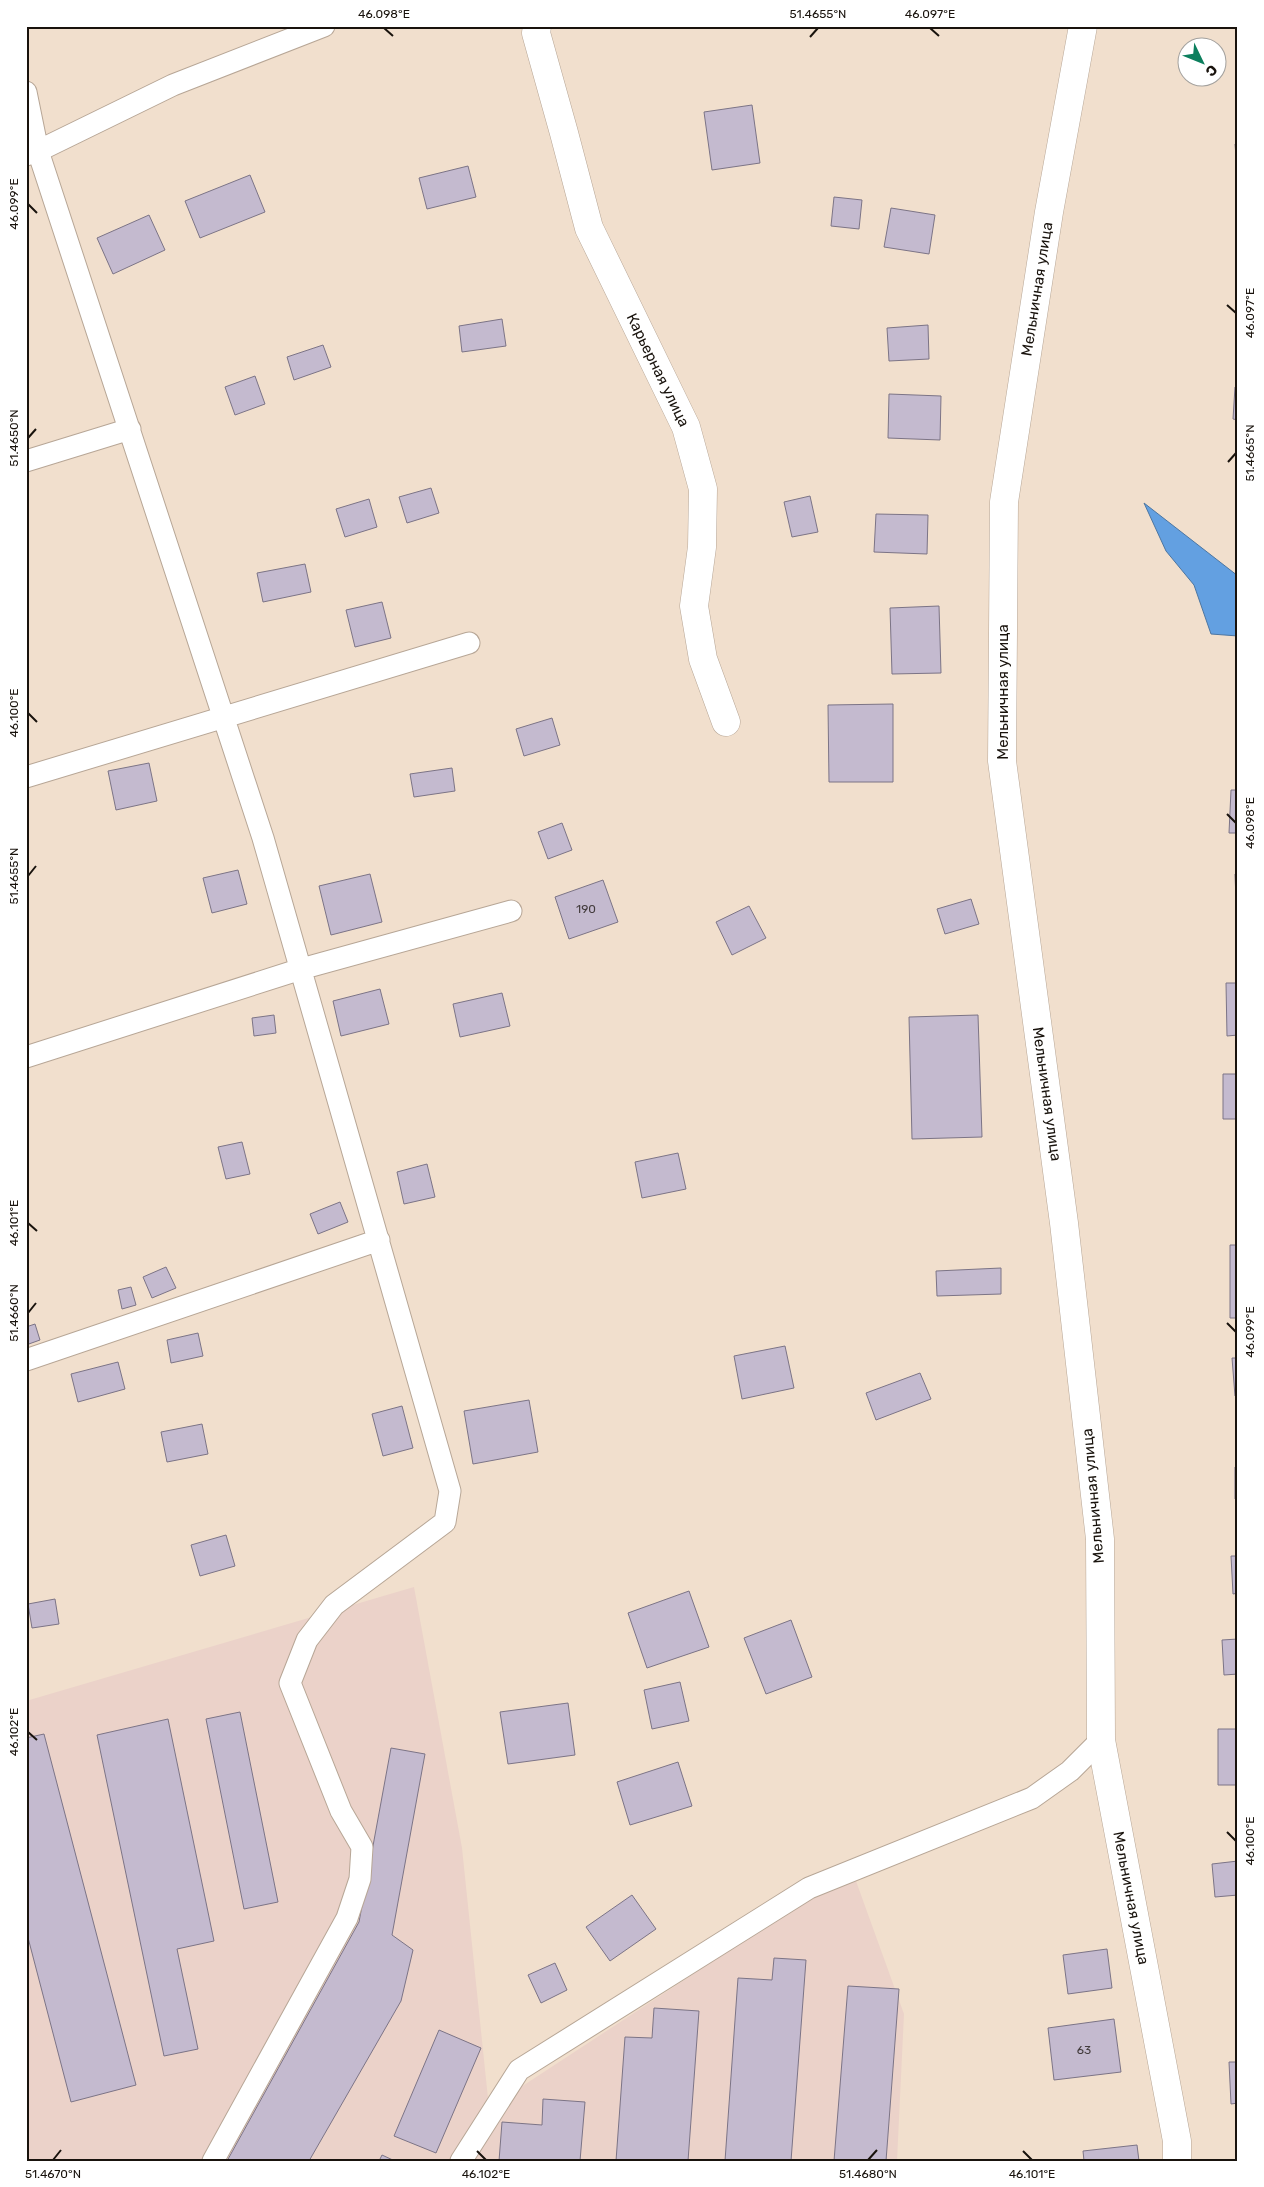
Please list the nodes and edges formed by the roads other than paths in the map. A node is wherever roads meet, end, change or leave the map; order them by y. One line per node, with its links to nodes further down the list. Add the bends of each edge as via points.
1 (324, 26): 5 (lane, via 173,85)
2 (537, 26): 10 (street, Карьерная улица, via 536,34 589,228 686,427 703,489 702,547 694,606 704,658)
3 (1083, 26): 17 (street, Мельничная улица, via 1049,212 1004,502 1002,761 1064,1223 1100,1539)
4 (26, 92): 5 (lane)
5 (32, 153): 6 (lane)
6 (130, 429): 7 (lane); 9 (lane)
7 (26, 461)
8 (469, 643): 9 (lane)
9 (224, 716): 11 (lane); 13 (lane)
10 (726, 722)
11 (26, 777)
12 (511, 911): 13 (lane)
13 (300, 969): 14 (lane); 15 (lane)
14 (26, 1056)
15 (378, 1240): 16 (lane); 18 (lane, via 450,1490 446,1522 334,1605 308,1640 290,1683 341,1811 362,1847 360,1879 347,1918)
16 (26, 1360)
17 (1101, 1740): 19 (lane, via 1070,1771 1032,1798 809,1888 519,2070); 20 (street, Мельничная улица, via 1175,2131)
18 (213, 2161)
19 (461, 2161)
20 (1177, 2161)

